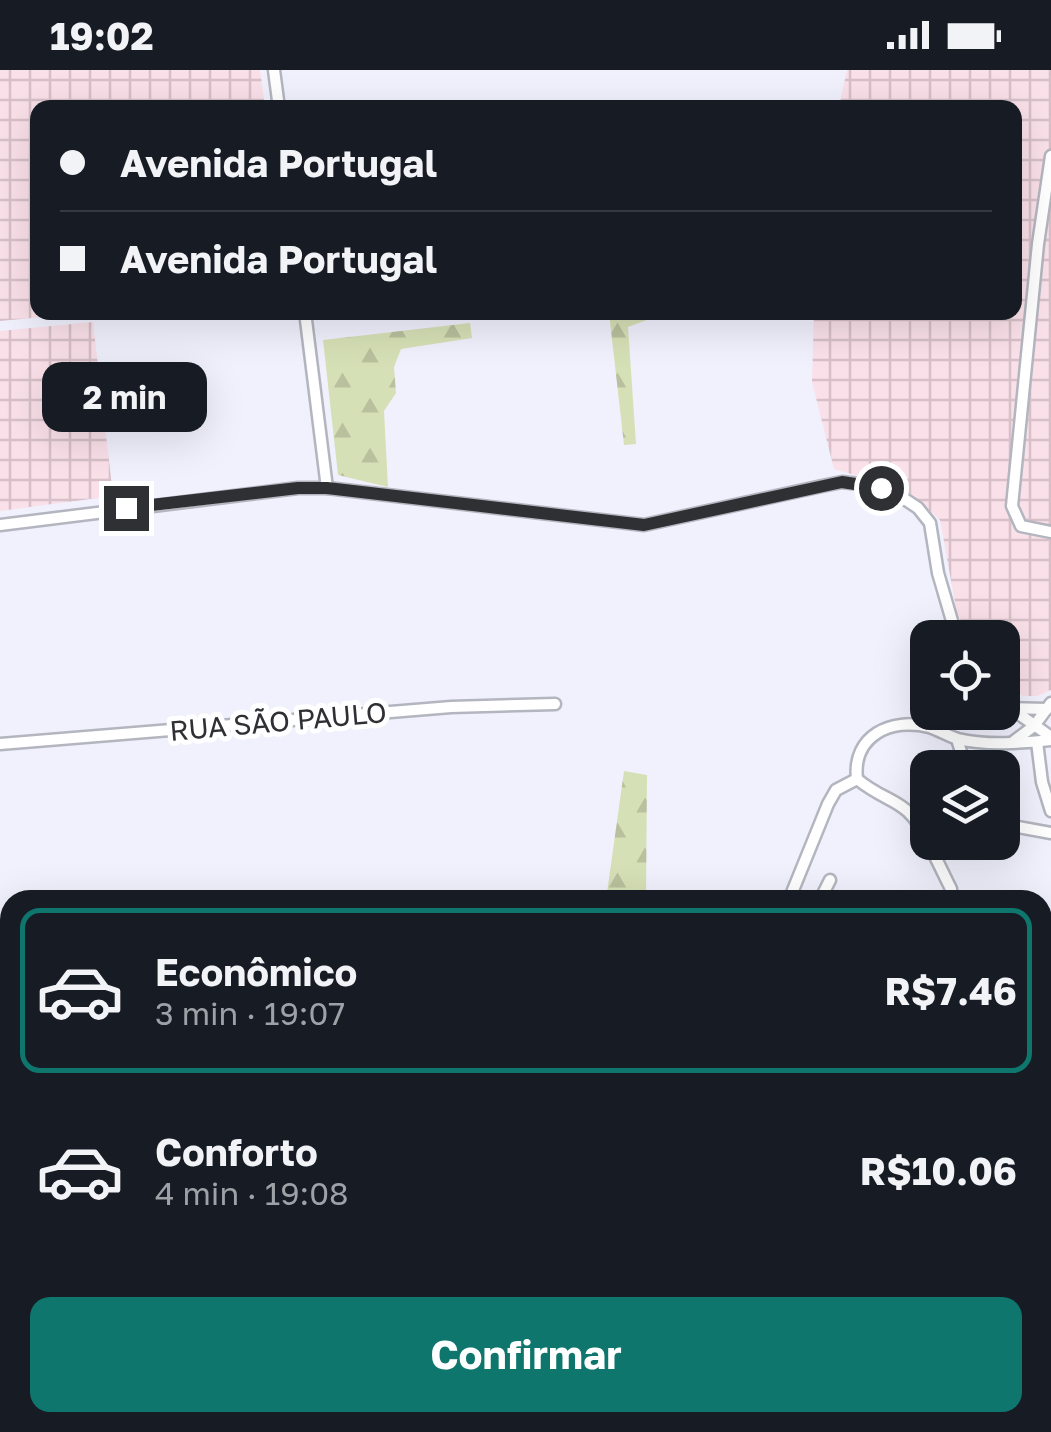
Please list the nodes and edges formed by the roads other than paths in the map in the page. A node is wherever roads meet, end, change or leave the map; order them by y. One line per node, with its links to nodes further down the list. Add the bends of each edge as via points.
1 (274, 70): 2 (street)
2 (278, 100)
3 (1051, 156): 7 (street, via 1012,506 1021,526)
4 (305, 320): 5 (street)
5 (327, 488): 6 (street); 8 (street, via 644,525 842,482 868,485 894,492 930,523)
6 (0, 524)
7 (1051, 532)
8 (952, 620)
9 (556, 704): 18 (street, RUA SÃO PAULO)
10 (1020, 706): 11 (street)
11 (1049, 707): 13 (street)
12 (1020, 716): 13 (street)
13 (1034, 726): 15 (street); 16 (street)
14 (958, 739): 16 (street); 19 (street); 20 (street, via 928,726 882,728 859,754)
15 (1051, 739): 17 (street)
16 (1014, 742): 17 (street)
17 (1037, 742): 21 (street)
18 (0, 744)
19 (961, 750)
20 (857, 779): 22 (street); 27 (street, via 836,790)
21 (1051, 811)
22 (910, 812)
23 (1020, 828): 24 (street)
24 (1051, 834)
25 (937, 860): 29 (street)
26 (830, 880): 28 (street)
27 (793, 890)
28 (825, 890)
29 (949, 890)

